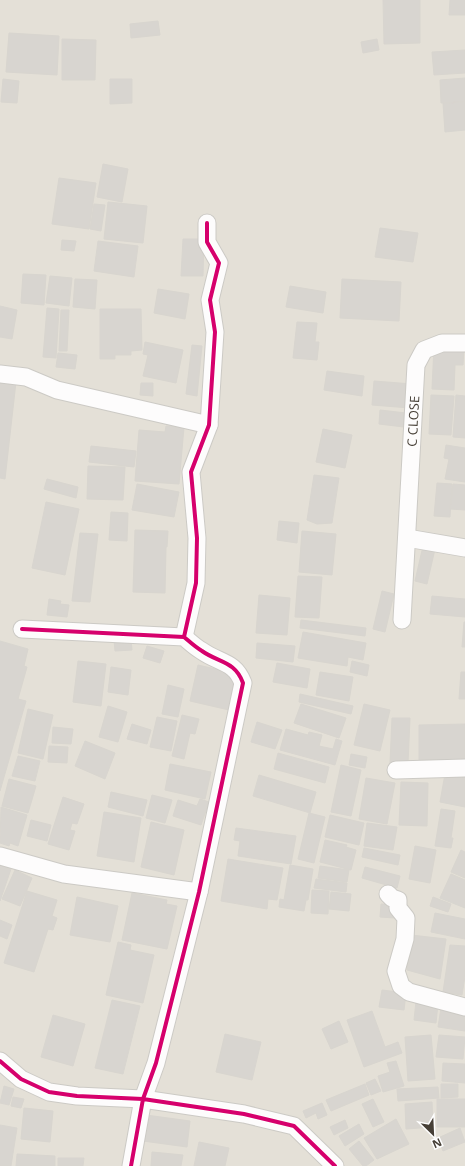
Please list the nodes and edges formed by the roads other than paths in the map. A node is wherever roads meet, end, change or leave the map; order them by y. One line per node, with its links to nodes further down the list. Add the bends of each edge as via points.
1 (207, 223): 4 (street, via 207,242 219,263 210,300 215,332)
2 (465, 343): 5 (street, C CLOSE, via 442,343 424,350 416,365)
3 (0, 374): 4 (street, via 26,377 57,390)
4 (209, 425): 9 (street, via 191,472 197,538 196,583)
5 (407, 538): 6 (street); 7 (street, C CLOSE)
6 (465, 548)
7 (402, 620)
8 (22, 629): 9 (street)
9 (184, 637): 13 (street, via 202,652 236,670 243,683)
10 (465, 768): 11 (street)
11 (396, 770)
12 (0, 856): 13 (street, via 64,874)
13 (199, 892): 17 (street, via 156,1063)
14 (388, 894): 15 (street, via 398,900 398,908 406,918 405,939 396,971 401,986 409,992)
15 (465, 1007)
16 (0, 1061): 17 (street, via 21,1079 49,1092)
17 (143, 1099): 18 (street); 19 (street, via 244,1114 294,1126)
18 (131, 1166)
19 (335, 1166)

